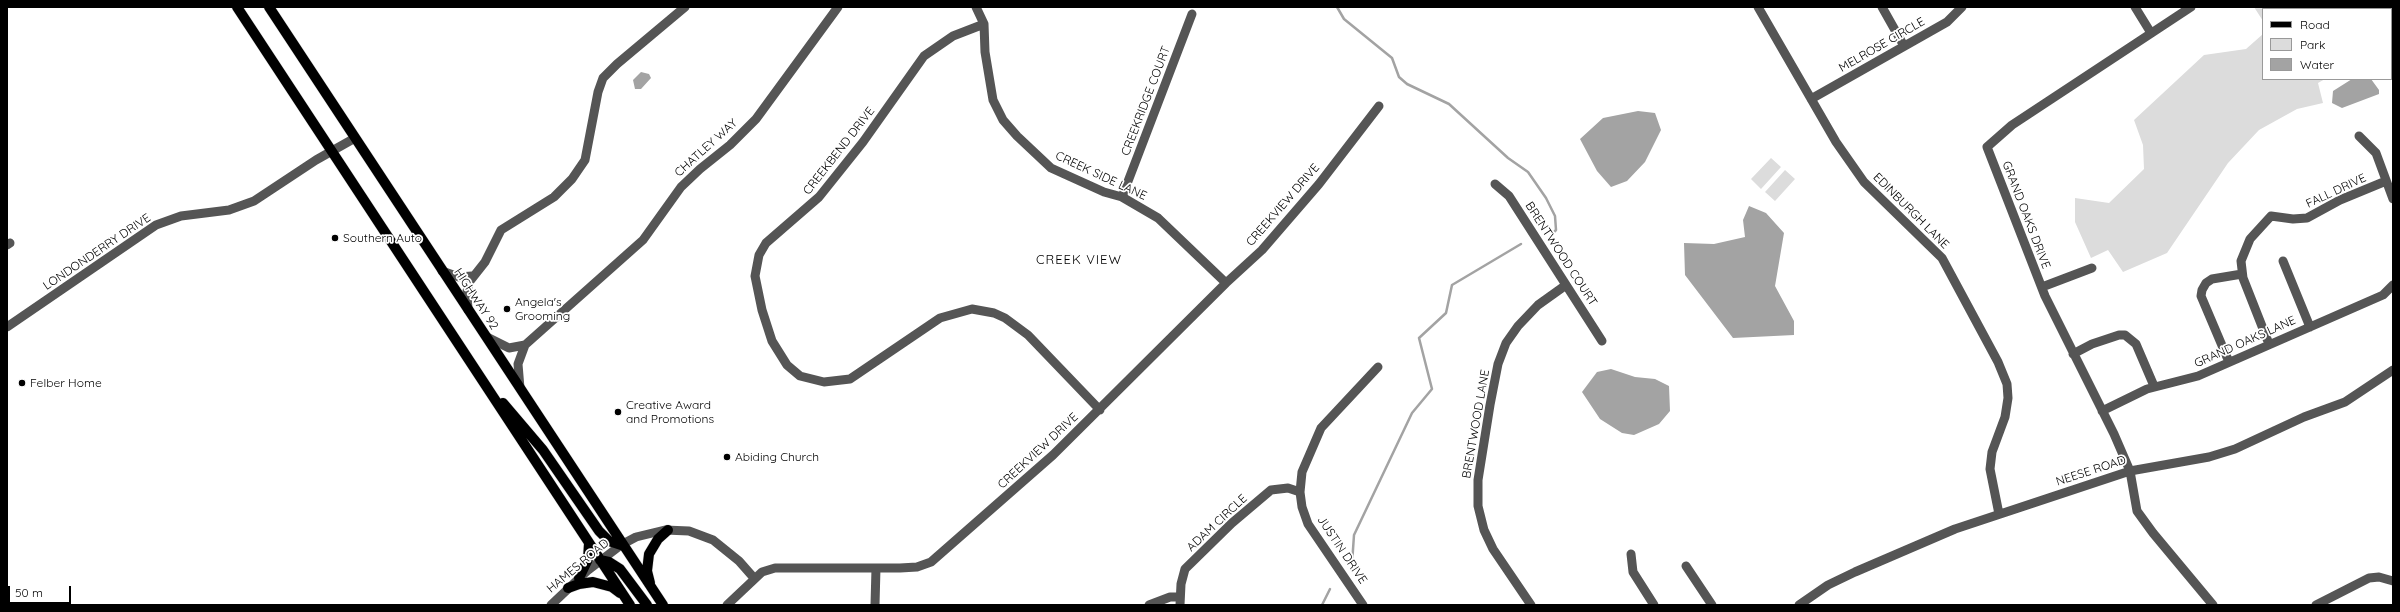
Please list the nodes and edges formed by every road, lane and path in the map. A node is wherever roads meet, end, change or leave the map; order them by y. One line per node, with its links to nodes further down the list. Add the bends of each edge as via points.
1 (237, 7): 19 (main road)
2 (268, 7): 18 (main road, HIGHWAY 92)
3 (685, 7): 28 (street, via 604,78 598,92 585,160 572,179 542,206 501,230 485,262)
4 (838, 7): 39 (street, CHATLEY WAY, via 756,119 730,146 681,187 643,240)
5 (976, 7): 12 (street, CREEK SIDE LANE)
6 (1758, 7): 15 (street, EDINBURGH LANE)
7 (1882, 7): 14 (street)
8 (1962, 7): 14 (street, MELROSE CIRCLE, via 1947,22)
9 (2135, 7): 13 (street)
10 (2191, 7): 13 (street, GRAND OAKS DRIVE)
11 (1192, 14): 22 (street, CREEKRIDGE COURT)
12 (984, 24): 22 (street, CREEK SIDE LANE, via 993,100 1003,120 1039,159 1051,168 1097,189); 47 (street, CREEKBEND DRIVE, via 953,36 924,56 863,142 819,197 766,242 759,254 755,276 762,310 772,342 787,365 800,376 824,382 850,379 940,318 961,310 994,313 1028,335)
13 (2151, 33): 32 (street, GRAND OAKS DRIVE, via 2012,125 1987,147)
14 (1904, 46): 15 (street, MELROSE CIRCLE)
15 (1811, 99): 51 (street, EDINBURGH LANE, via 1836,142 1864,182 1942,258 1998,362 2008,398 2005,417 1992,452 1990,469)
16 (1379, 106): 29 (street, CREEKVIEW DRIVE, via 1278,234)
17 (2359, 136): 20 (street, via 2376,153)
18 (355, 138): 19 (street, LONDONDERRY DRIVE); 26 (main road, HIGHWAY 92)
19 (332, 152): 34 (street, LONDONDERRY DRIVE, via 247,204 229,210 181,216 156,225); 46 (main road)
20 (2386, 181): 23 (street); 27 (street, FALL DRIVE, via 2340,200 2307,218 2271,216 2250,240 2241,261)
21 (1496, 184): 30 (street, BRENTWOOD COURT, via 1509,196)
22 (1122, 197): 29 (street, CREEK SIDE LANE, via 1158,218)
23 (2393, 199)
24 (2283, 261): 35 (street)
25 (2092, 268): 32 (street)
26 (442, 271): 28 (street, via 459,277); 33 (main road, HIGHWAY 92)
27 (2242, 274): 38 (street); 41 (street, via 2212,279 2202,290 2202,296)
28 (472, 276): 33 (street, via 467,291)
29 (1226, 283): 47 (street, CREEKVIEW DRIVE)
30 (1566, 285): 37 (street, BRENTWOOD COURT); 75 (street, BRENTWOOD LANE, via 1538,305 1506,343 1498,364 1478,480 1478,506 1484,530 1493,549)
31 (2393, 285): 35 (street, GRAND OAKS LANE, via 2383,295)
32 (2042, 287): 40 (street, GRAND OAKS DRIVE)
33 (469, 311): 36 (main road, HIGHWAY 92)
34 (7, 327)
35 (2310, 327): 38 (street, GRAND OAKS LANE)
36 (484, 335): 39 (street, via 509,348); 45 (main road, HIGHWAY 92)
37 (1602, 341)
38 (2269, 344): 41 (street, GRAND OAKS LANE)
39 (526, 345): 45 (street, CHATLEY WAY, via 518,364)
40 (2073, 354): 44 (street, via 2092,344 2125,335 2136,344); 48 (street, GRAND OAKS DRIVE)
41 (2229, 362): 44 (street, GRAND OAKS LANE, via 2198,376)
42 (1378, 367): 50 (street, JUSTIN DRIVE, via 1321,428 1302,472)
43 (2393, 370): 49 (street, NEESE ROAD, via 2345,402 2304,417 2236,449)
44 (2154, 386): 48 (street, GRAND OAKS LANE)
45 (521, 391): 54 (main road, HIGHWAY 92)
46 (492, 394): 53 (main road); 54 (main road, via 527,429 598,531 609,541)
47 (1100, 410): 58 (street, CREEKVIEW DRIVE, via 1013,492 931,562 917,567)
48 (2102, 411): 49 (street, GRAND OAKS DRIVE)
49 (2130, 470): 51 (street, NEESE ROAD); 78 (street, GRAND OAKS DRIVE, via 2140,516)
50 (1300, 492): 65 (street, ADAM CIRCLE, via 1288,488 1271,490 1232,523 1185,569); 74 (street, JUSTIN DRIVE, via 1308,524)
51 (1999, 514): 77 (street, NEESE ROAD, via 1955,529 1874,563 1828,585)
52 (668, 530): 54 (street, via 645,534); 60 (street, via 689,531 713,540 739,561); 63 (main road, via 658,539 649,554 648,571)
53 (589, 543): 56 (main road); 59 (main road, via 588,559)
54 (621, 545): 56 (street, HAMES ROAD); 63 (main road, HIGHWAY 92)
55 (1631, 554): 76 (street, via 1633,572)
56 (600, 560): 59 (street, HAMES ROAD); 64 (main road); 69 (main road, via 620,569)
57 (1686, 566): 66 (street)
58 (876, 568): 60 (street, CREEKVIEW DRIVE, via 775,568); 72 (street)
59 (579, 578): 62 (street, HAMES ROAD)
60 (754, 578): 71 (street, CREEKVIEW DRIVE)
61 (2393, 581): 79 (street, via 2369,578)
62 (568, 588): 64 (main road, via 593,582 612,588); 67 (street, HAMES ROAD)
63 (654, 593): 70 (main road, HIGHWAY 92)
64 (623, 595): 68 (main road)
65 (1180, 601): 73 (street, via 1170,598)
66 (1708, 604)
67 (551, 605)
68 (630, 605)
69 (647, 605)
70 (663, 605)
71 (727, 605)
72 (875, 605)
73 (1149, 605)
74 (1363, 605)
75 (1531, 605)
76 (1654, 605)
77 (1799, 605)
78 (2213, 605)
79 (2316, 605)

